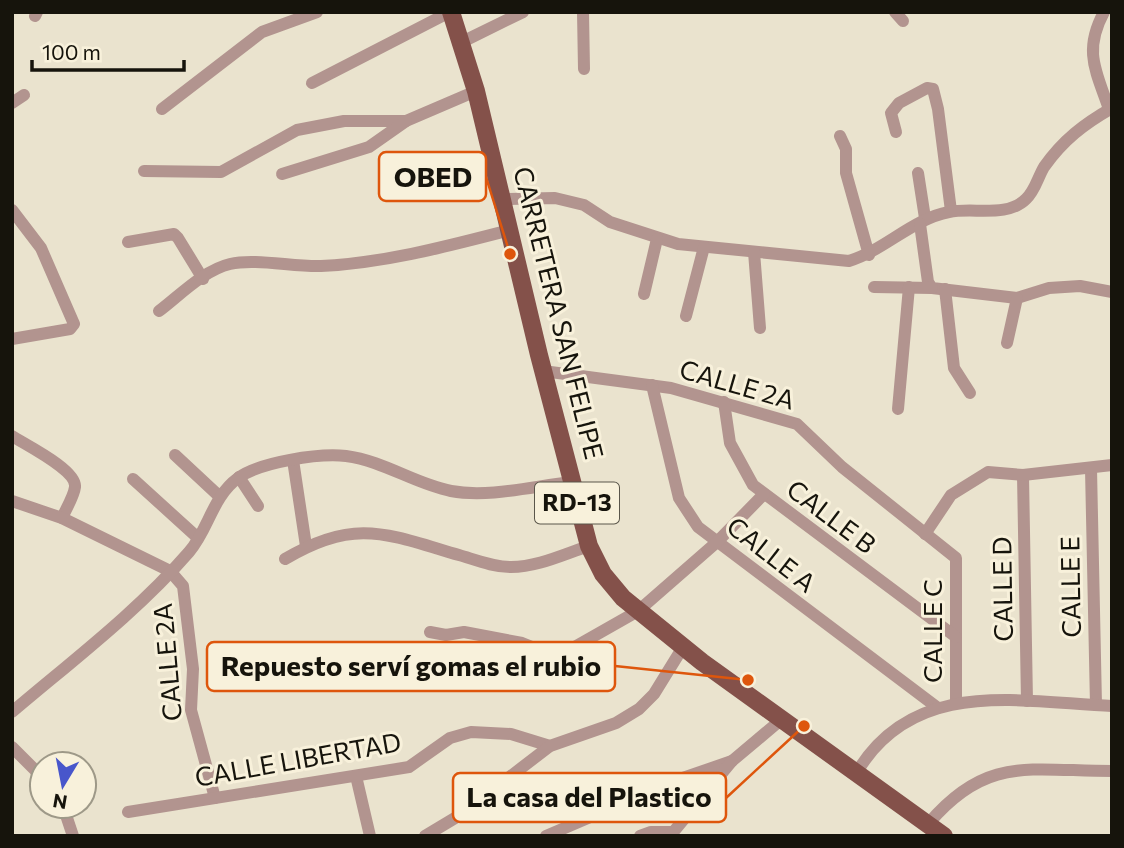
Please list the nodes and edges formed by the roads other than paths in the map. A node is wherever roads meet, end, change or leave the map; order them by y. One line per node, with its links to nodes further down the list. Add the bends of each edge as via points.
1 (317, 12): 11 (street, via 262,32)
2 (451, 12): 6 (main road, CARRETERA SAN FELIPE / RD-13); 8 (street)
3 (523, 12): 6 (street)
4 (583, 12): 7 (street)
5 (1104, 12): 10 (street, via 1091,49)
6 (462, 42): 9 (main road, CARRETERA SAN FELIPE / RD-13)
7 (583, 69)
8 (312, 83)
9 (476, 91): 12 (street); 18 (main road, CARRETERA SAN FELIPE / RD-13)
10 (1111, 108): 22 (street, via 1077,128 1044,167 1028,198 1014,209)
11 (162, 110)
12 (406, 121): 15 (street, via 317,124 280,137 218,173); 17 (street, via 369,147)
13 (896, 132): 22 (street, via 891,113 899,103 933,89)
14 (840, 136): 29 (street)
15 (144, 172)
16 (918, 173): 23 (street)
17 (282, 174)
18 (498, 177): 19 (street); 20 (main road, CARRETERA SAN FELIPE / RD-13)
19 (425, 197)
20 (503, 199): 24 (main road, CARRETERA SAN FELIPE / RD-13); 25 (street, via 555,198 584,205 610,222)
21 (12, 210): 40 (street, via 41,248 74,324 70,329)
22 (951, 211): 23 (street)
23 (922, 221): 29 (street); 33 (street, via 928,282)
24 (510, 230): 30 (street, via 367,262 231,264); 42 (main road, CARRETERA SAN FELIPE / RD-13)
25 (657, 239): 27 (street); 35 (street)
26 (128, 242): 30 (street, via 173,234)
27 (704, 247): 28 (street); 38 (street)
28 (754, 252): 29 (street, via 849,261); 39 (street)
29 (869, 255)
30 (203, 279): 37 (street)
31 (874, 287): 32 (street)
32 (909, 288): 33 (street); 46 (street)
33 (938, 289): 36 (street); 44 (street, via 954,368)
34 (1112, 292): 36 (street, via 1080,286 1049,288)
35 (645, 294)
36 (1017, 298): 41 (street)
37 (159, 312)
38 (686, 316)
39 (760, 328)
40 (12, 340)
41 (1007, 342)
42 (543, 371): 43 (street, CALLE 2A); 55 (main road, CARRETERA SAN FELIPE / RD-13)
43 (652, 385): 45 (street, CALLE 2A); 63 (street, CALLE A, via 679,498 698,527)
44 (970, 393)
45 (724, 402): 56 (street, CALLE B, via 730,443 753,485); 61 (street, CALLE 2A, via 797,424)
46 (898, 409)
47 (12, 436): 60 (street, via 74,478 75,487)
48 (175, 456): 57 (street)
49 (293, 460): 53 (street); 55 (street, via 344,456 470,494); 64 (street)
50 (1112, 465): 51 (street)
51 (1091, 469): 52 (street); 75 (street, CALLE E)
52 (1023, 475): 61 (street, via 988,472 970,481 951,495); 73 (street, CALLE D)
53 (239, 477): 57 (street); 59 (street)
54 (133, 479): 62 (street)
55 (572, 482): 65 (main road, CARRETERA SAN FELIPE / RD-13)
56 (764, 494): 63 (street); 71 (street, CALLE B)
57 (219, 495): 62 (street)
58 (12, 501): 60 (street, CALLE 2A)
59 (258, 506)
60 (62, 517): 68 (street, CALLE 2A)
61 (925, 534): 66 (street, CALLE 2A)
62 (198, 538): 68 (street)
63 (717, 542): 69 (street); 77 (street, CALLE A)
64 (306, 546): 65 (street, via 371,531 512,567 539,564); 67 (street)
65 (589, 546): 69 (main road, CARRETERA SAN FELIPE / RD-13, via 603,574)
66 (956, 558): 71 (street, CALLE C)
67 (285, 559)
68 (170, 571): 78 (street); 87 (street, CALLE 2A, via 183,586 193,669 191,709)
69 (638, 611): 70 (street, via 552,657 537,646 464,632); 72 (main road, CARRETERA SAN FELIPE / RD-13)
70 (430, 632)
71 (956, 637): 74 (street, CALLE C)
72 (683, 647): 79 (main road, CARRETERA SAN FELIPE / RD-13); 80 (street, via 654,694 639,709 616,723)
73 (1027, 701): 74 (street); 75 (street)
74 (956, 703): 77 (street)
75 (1096, 705): 76 (street)
76 (1112, 706)
77 (939, 708): 85 (street, via 894,730 868,753)
78 (12, 712)
79 (782, 719): 82 (street); 85 (main road, CARRETERA SAN FELIPE / RD-13)
80 (550, 746): 86 (street, CALLE LIBERTAD, via 511,734 471,732 450,738 409,767); 92 (street)
81 (12, 747): 83 (street)
82 (732, 761): 90 (street); 93 (street)
83 (28, 763)
84 (1112, 771): 89 (street, via 1004,771 974,782 950,799)
85 (857, 772): 89 (main road, CARRETERA SAN FELIPE / RD-13)
86 (356, 776): 87 (street, CALLE LIBERTAD); 91 (street)
87 (215, 798): 88 (street, CALLE LIBERTAD)
88 (128, 812)
89 (929, 823): 95 (main road, CARRETERA SAN FELIPE / RD-13)
90 (672, 834): 94 (street)
91 (370, 836)
92 (425, 836)
93 (546, 836)
94 (640, 836)
95 (944, 836)

